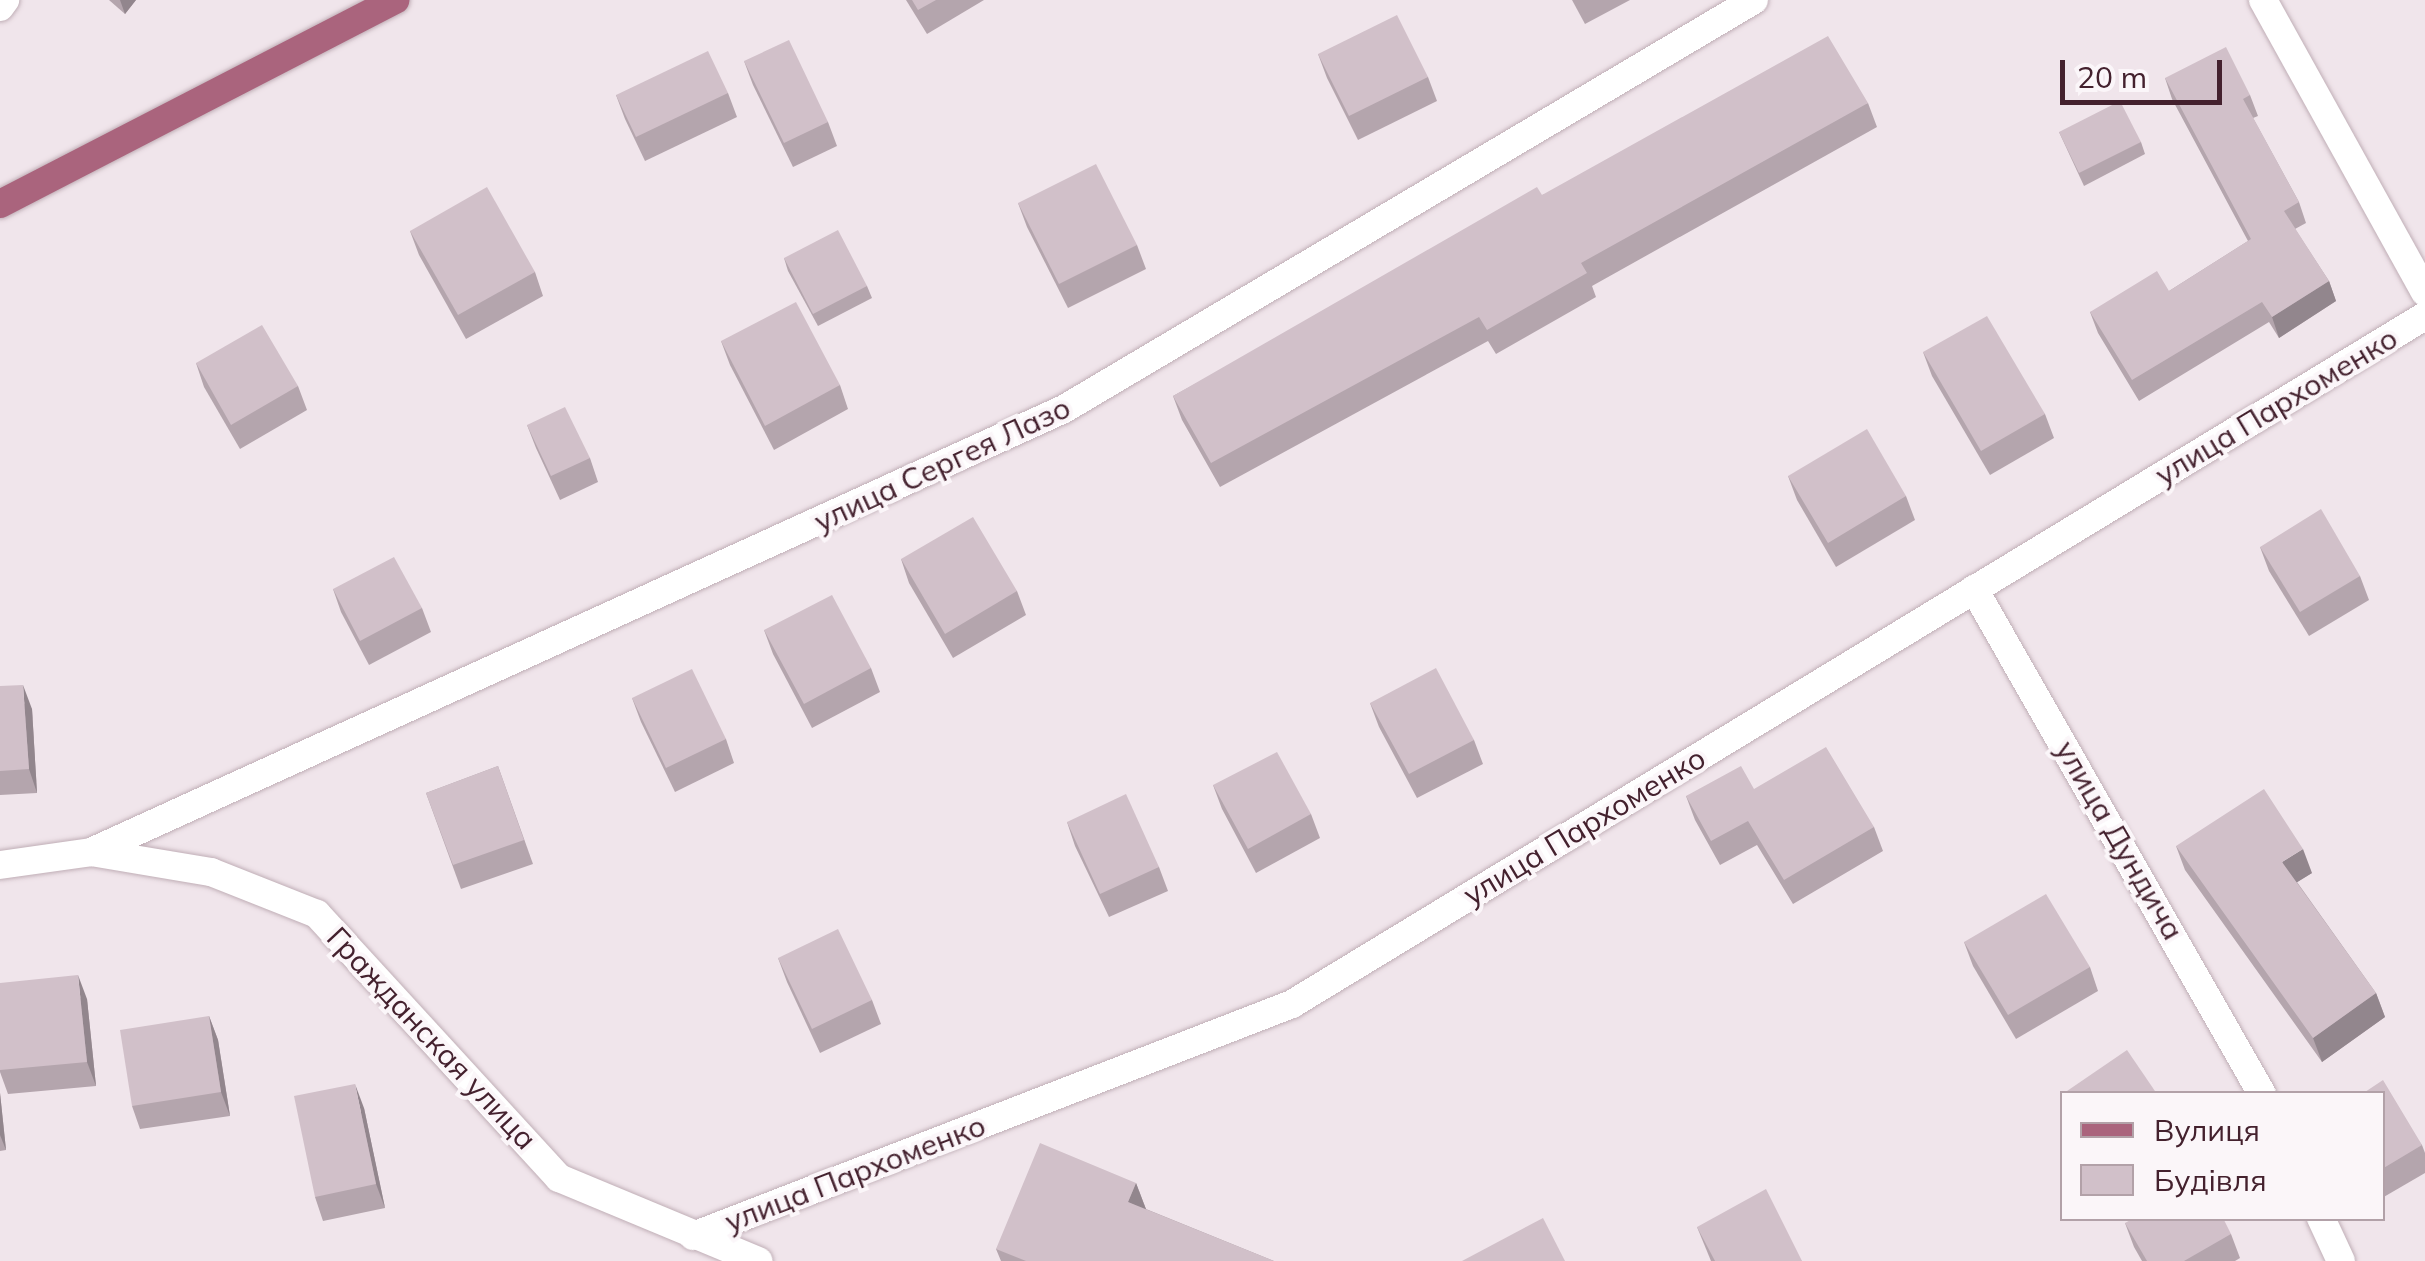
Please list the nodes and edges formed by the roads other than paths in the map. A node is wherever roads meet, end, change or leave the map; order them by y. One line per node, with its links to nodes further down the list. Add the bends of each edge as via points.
1 (5, 0): 5 (street)
2 (396, 0): 6 (main road)
3 (1754, 0): 10 (street, улица Сергея Лазо, via 1064,410)
4 (2262, 0): 7 (street)
5 (0, 7)
6 (0, 204)
7 (2425, 292)
8 (2425, 316): 9 (street, улица Пархоменко)
9 (1974, 589): 12 (street, улица Дундича); 14 (street, улица Пархоменко, via 1292,1004)
10 (91, 852): 11 (street); 14 (street, Гражданская улица, via 212,872 317,914 560,1178)
11 (0, 865)
12 (2260, 1091)
13 (2322, 1221): 16 (street)
14 (693, 1236): 15 (street, Гражданская улица)
15 (758, 1261)
16 (2341, 1261)

